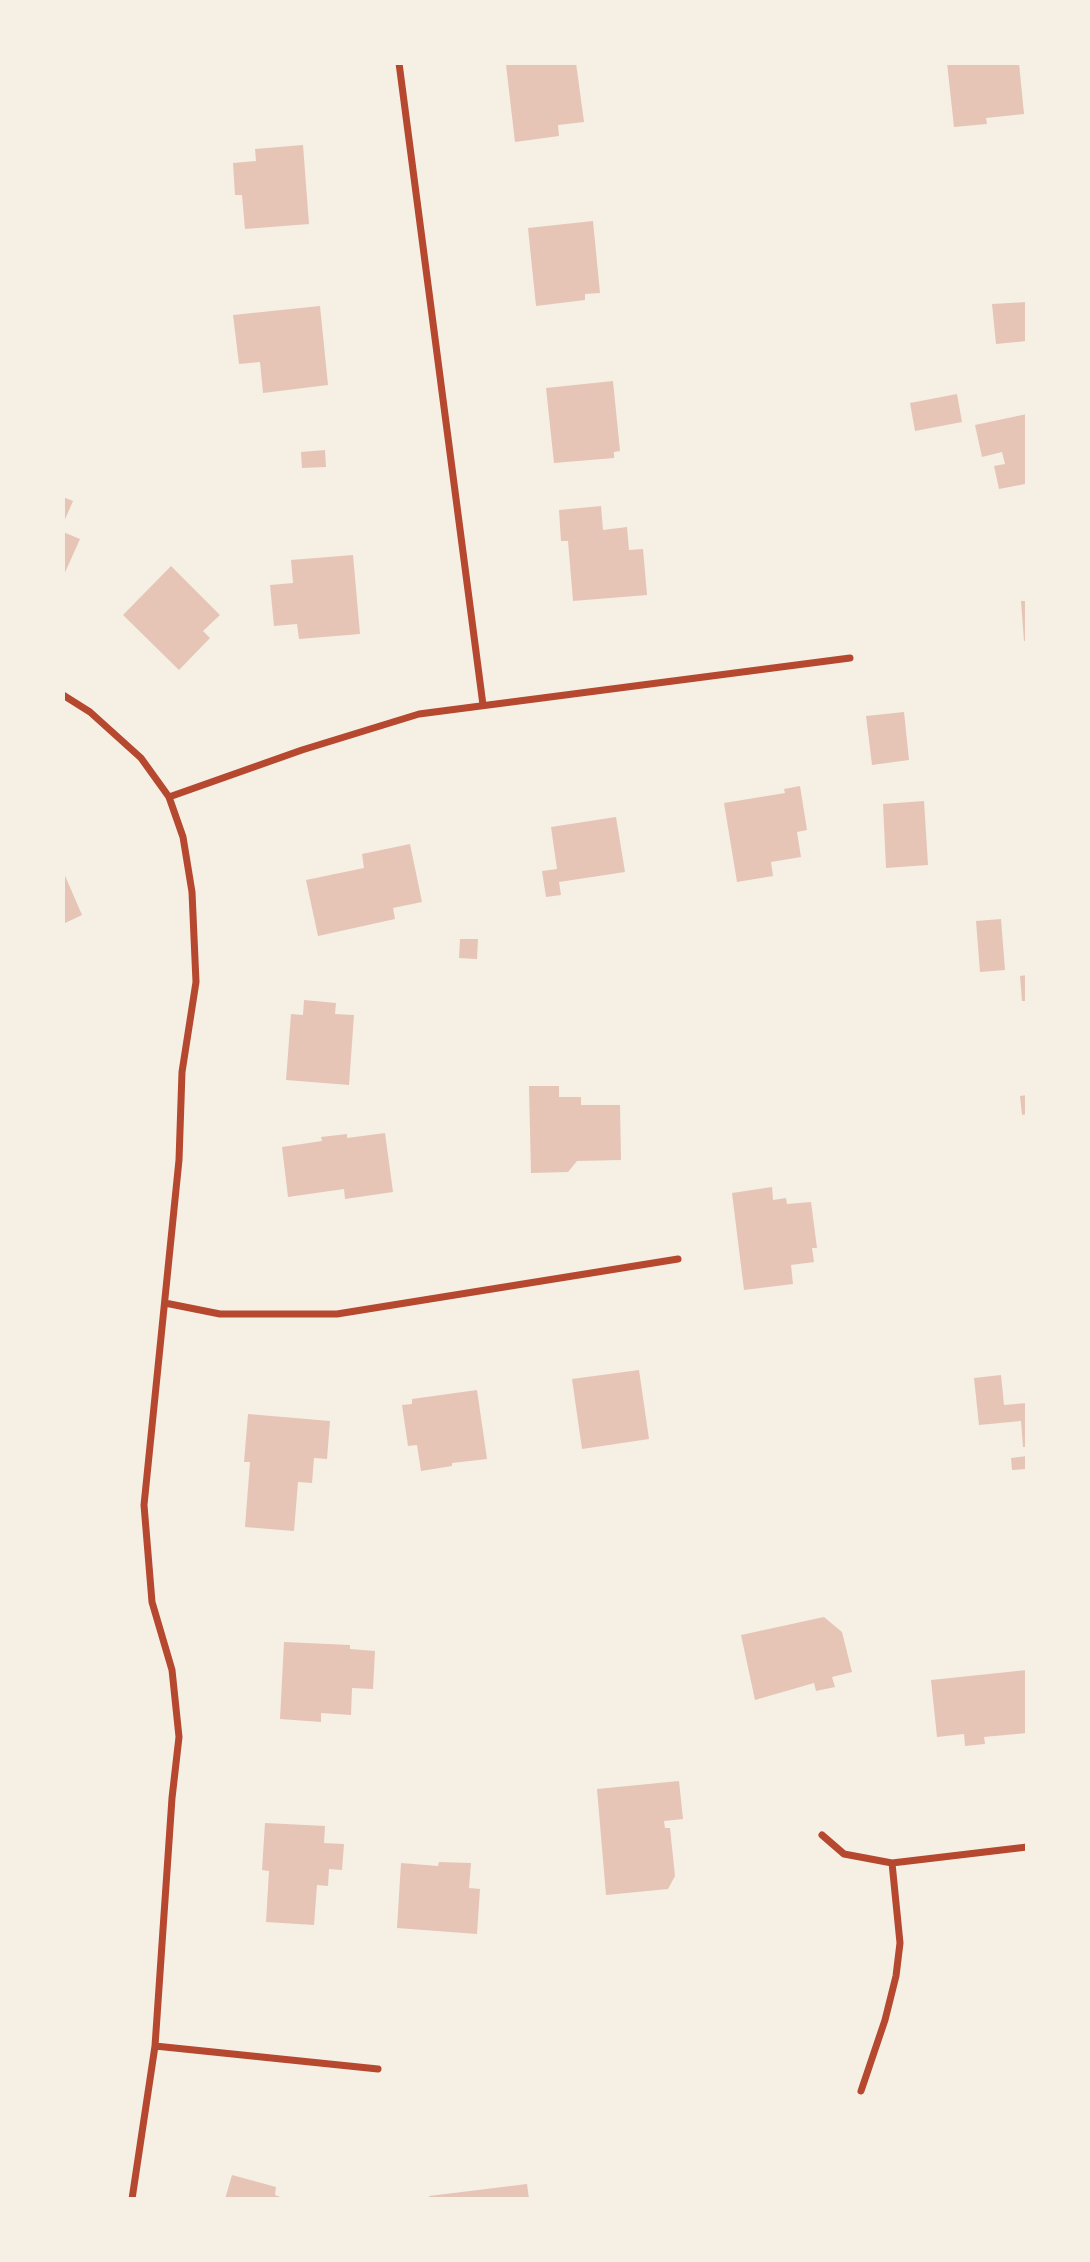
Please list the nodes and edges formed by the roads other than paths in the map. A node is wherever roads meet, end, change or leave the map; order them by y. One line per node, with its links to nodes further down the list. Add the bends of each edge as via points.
1 (399, 63): 4 (street)
2 (850, 658): 4 (street)
3 (63, 695): 5 (street, via 90,712 141,758)
4 (483, 705): 5 (street, via 419,714)
5 (169, 797): 7 (street, via 183,838 192,892 196,982 182,1072)
6 (678, 1259): 7 (street, via 337,1314 220,1314)
7 (165, 1303): 11 (street, via 144,1505 152,1602 172,1670 179,1737)
8 (822, 1835): 10 (street, via 844,1854)
9 (1027, 1847): 10 (street)
10 (891, 1863): 13 (street, via 900,1942 896,1976)
11 (155, 2046): 12 (street); 14 (street)
12 (378, 2069)
13 (862, 2091)
14 (132, 2199)

